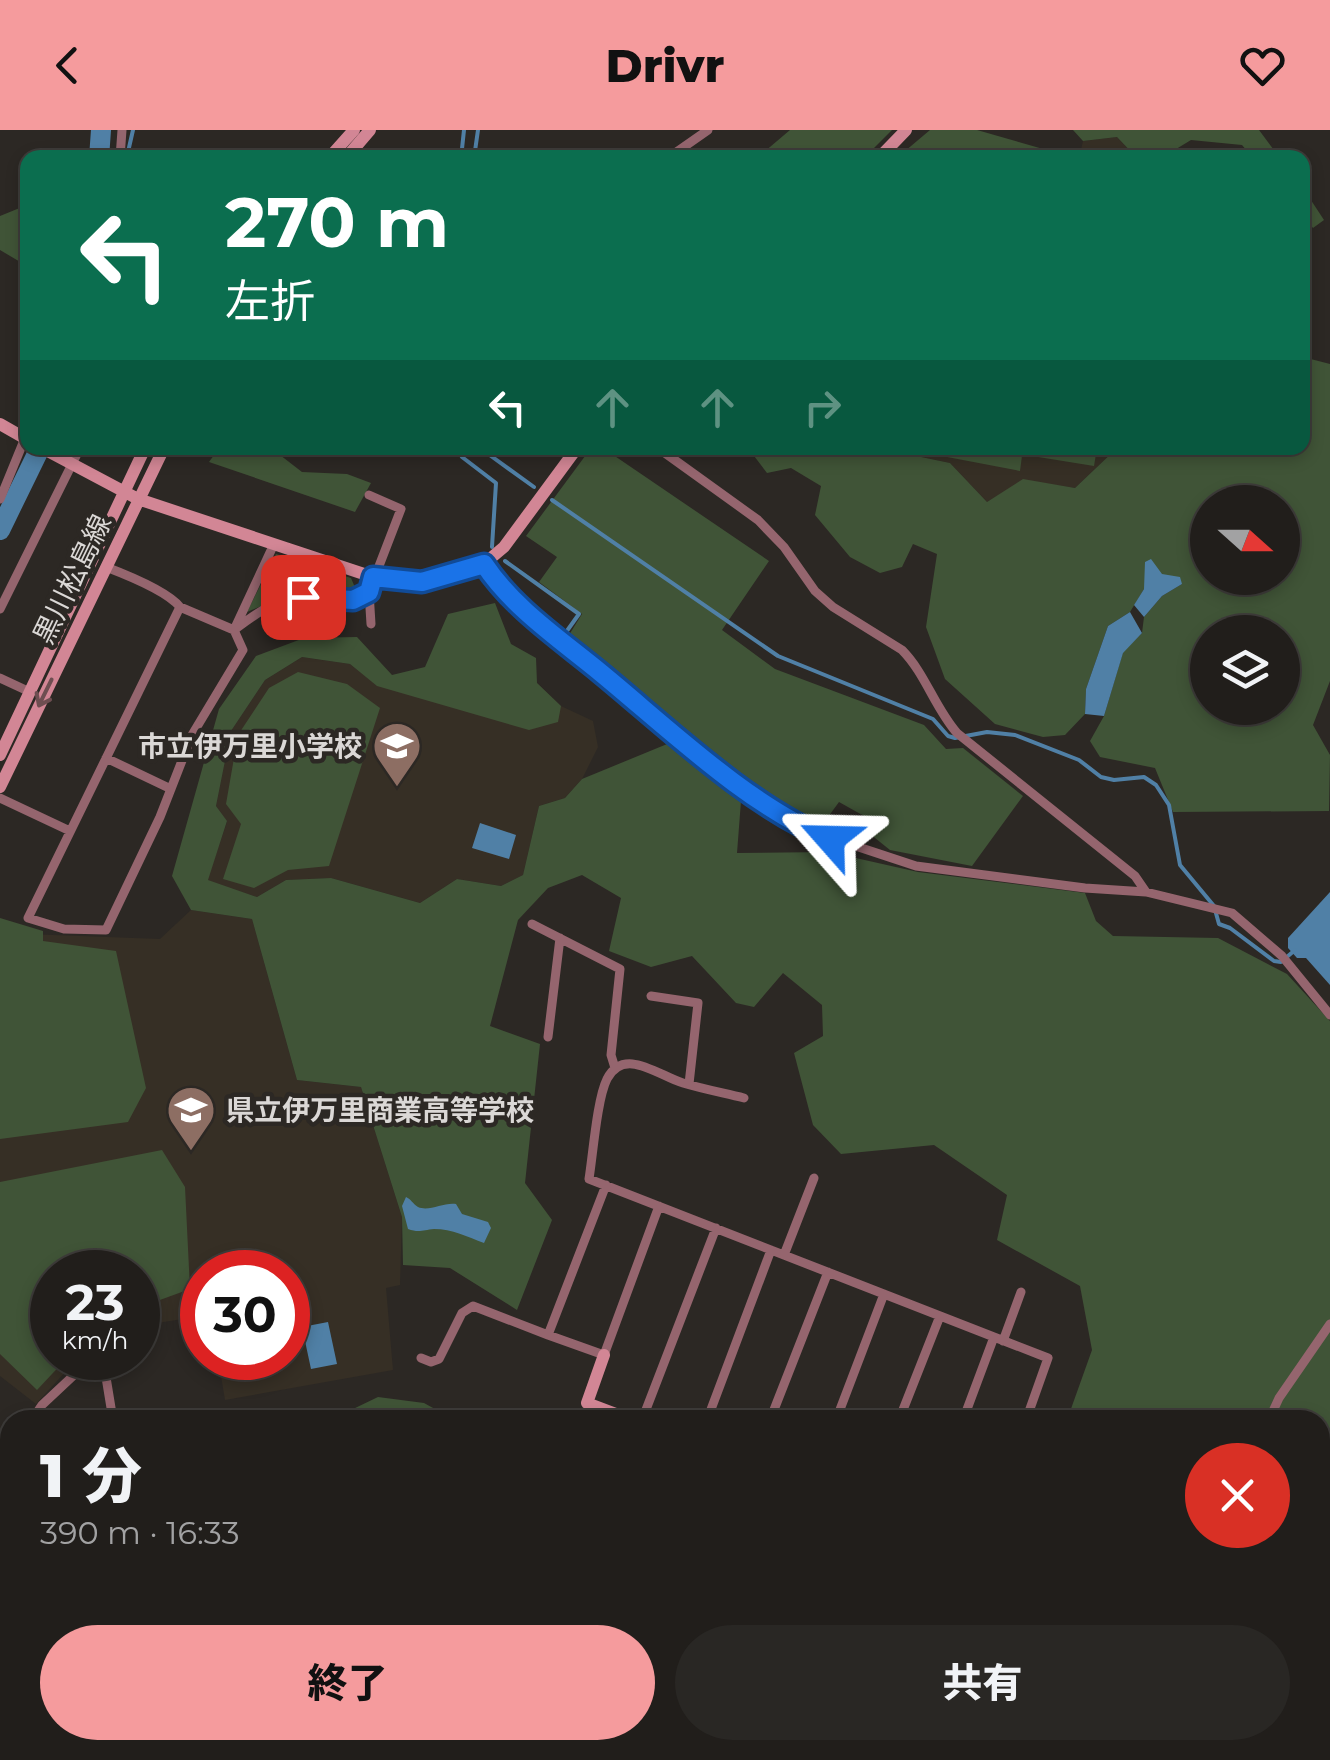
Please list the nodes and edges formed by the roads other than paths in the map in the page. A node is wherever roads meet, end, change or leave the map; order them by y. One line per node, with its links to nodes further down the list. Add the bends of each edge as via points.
1 (354, 130): 5 (main road)
2 (370, 130): 6 (main road)
3 (708, 130): 7 (street)
4 (906, 130): 8 (main road)
5 (336, 150)
6 (353, 150)
7 (679, 150)
8 (887, 150)
9 (20, 453): 20 (street)
10 (55, 455): 16 (main road)
11 (77, 455): 16 (street)
12 (142, 455): 17 (main road, 黒川松島線)
13 (160, 455): 19 (main road, 黒川松島線)
14 (571, 455): 22 (main road, via 504,547)
15 (668, 455): 38 (street, via 758,520 834,607 902,650 956,734 1135,876)
16 (73, 465): 17 (main road); 27 (street)
17 (124, 492): 19 (main road); 31 (main road, 黒川松島線)
18 (369, 495): 24 (street, via 401,508)
19 (138, 499): 21 (main road); 23 (main road, 黒川松島線)
20 (0, 500)
21 (274, 544): 24 (main road); 29 (street)
22 (484, 564): 24 (main road, via 422,582); 38 (street, via 510,597 669,730 802,828 916,866)
23 (106, 567): 26 (street, via 152,586); 34 (main road, 黒川松島線, one-way to 34)
24 (373, 577): 25 (street)
25 (369, 592): 28 (street); 29 (street, via 353,600 280,601)
26 (180, 607): 29 (street); 33 (street)
27 (0, 609)
28 (372, 624)
29 (234, 630): 35 (street, via 243,650 192,735)
30 (0, 678): 31 (street)
31 (30, 692): 32 (main road, 黒川松島線)
32 (0, 755)
33 (106, 758): 35 (street); 37 (street)
34 (0, 787)
35 (171, 789): 37 (street, via 106,930 64,929 28,918)
36 (0, 798): 37 (street)
37 (70, 831)
38 (1146, 892): 42 (street, via 1232,913 1285,959)
39 (532, 924): 40 (street)
40 (560, 938): 43 (street); 44 (street, via 620,969)
41 (651, 996): 45 (street, via 698,1003)
42 (1330, 1015)
43 (548, 1037)
44 (614, 1068): 45 (street, via 652,1068); 48 (street, via 605,1082 589,1179)
45 (689, 1084): 46 (street)
46 (744, 1098)
47 (814, 1178): 52 (street)
48 (606, 1186): 49 (street); 58 (street)
49 (660, 1206): 50 (street); 60 (street)
50 (716, 1228): 51 (street); 65 (street)
51 (772, 1250): 52 (street); 66 (street)
52 (784, 1255): 53 (street)
53 (828, 1272): 55 (street); 67 (street)
54 (1021, 1292): 59 (street)
55 (884, 1294): 56 (street); 68 (street)
56 (940, 1316): 59 (street); 69 (street)
57 (1330, 1324): 72 (street)
58 (548, 1335): 60 (street); 61 (street, via 473,1306 462,1313 439,1359)
59 (998, 1339): 70 (street); 71 (street, via 1048,1358)
60 (604, 1355): 64 (main road, via 587,1403)
61 (421, 1358)
62 (39, 1410): 63 (street, via 89,1361 104,1365)
63 (111, 1410)
64 (606, 1410)
65 (646, 1410)
66 (711, 1410)
67 (774, 1410)
68 (840, 1410)
69 (903, 1410)
70 (966, 1410)
71 (1030, 1410)
72 (1274, 1410)

